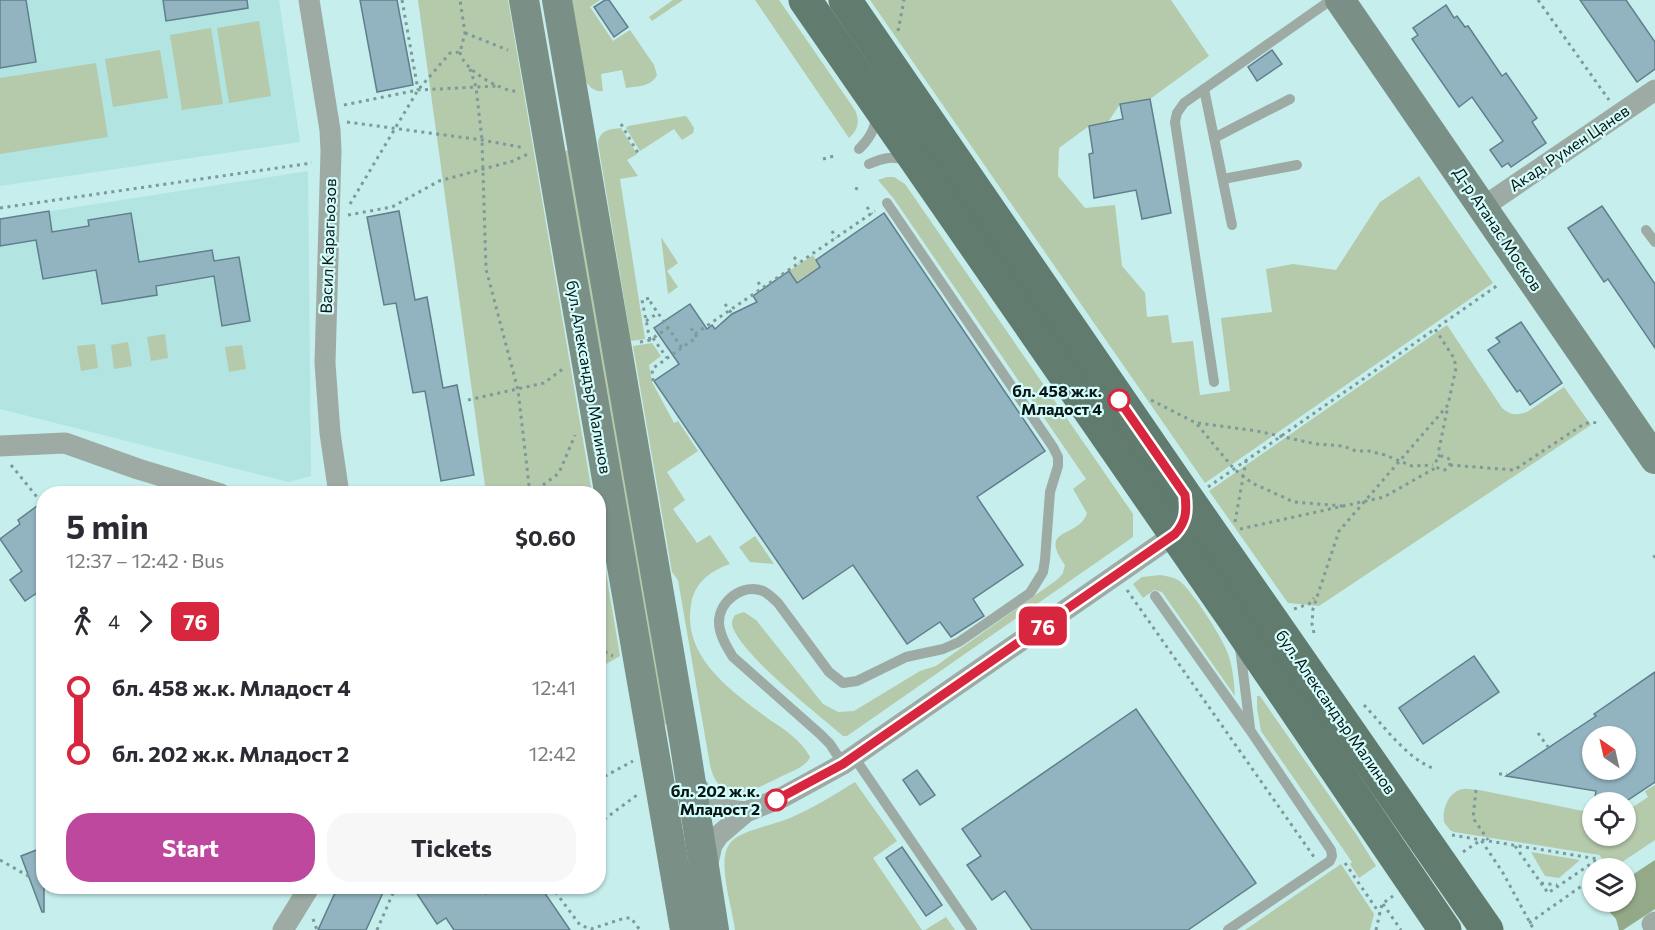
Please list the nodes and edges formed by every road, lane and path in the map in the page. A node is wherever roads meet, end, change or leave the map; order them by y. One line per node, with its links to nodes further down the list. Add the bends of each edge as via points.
1 (309, 0): 35 (street, Васил Карагьозов, via 330,130)
2 (402, 0): 20 (path)
3 (460, 0): 12 (path)
4 (524, 0): 27 (street, бул. Александър Малинов)
5 (557, 0): 27 (street, бул. Александър Малинов)
6 (805, 0): 24 (main road, бул. Александър Малинов)
7 (844, 0): 95 (main road, бул. Александър Малинов)
8 (904, 0): 13 (path)
9 (1331, 0): 19 (lane)
10 (1340, 0): 45 (street, Д-р Атанас Москов)
11 (1539, 0): 26 (path)
12 (465, 33): 14 (path); 15 (path)
13 (897, 39)
14 (509, 50)
15 (460, 52): 16 (path, via 462,62); 20 (path, via 450,53)
16 (470, 69): 17 (path); 18 (path)
17 (497, 86): 18 (path); 22 (path)
18 (476, 87): 20 (path); 32 (path)
19 (1204, 89): 31 (lane); 73 (lane, via 1184,103 1175,122)
20 (418, 90): 25 (path); 30 (path)
21 (1655, 90): 26 (street, Акад. Румен Цанев)
22 (519, 91)
23 (1290, 99): 31 (lane)
24 (874, 101): 33 (lane, via 876,119); 39 (main road, бул. Александър Малинов)
25 (340, 107)
26 (1619, 114): 45 (street, Акад. Румен Цанев)
27 (561, 118): 115 (street, бул. Александър Малинов); 144 (street, бул. Александър Малинов)
28 (340, 121): 30 (path)
29 (621, 124): 34 (path)
30 (394, 129): 32 (path); 38 (path, via 343,216 392,207 439,181)
31 (1214, 138): 40 (lane)
32 (482, 140): 38 (path); 38 (path, via 535,150)
33 (860, 149)
34 (638, 153)
35 (331, 160): 46 (path); 92 (street, Васил Карагьозов, via 325,363)
36 (869, 164): 39 (lane, via 892,157)
37 (1297, 165): 40 (lane)
38 (484, 169): 74 (path, via 486,269)
39 (923, 171): 99 (main road, бул. Александър Малинов)
40 (1222, 179): 48 (lane)
41 (858, 184): 42 (path)
42 (856, 190)
43 (886, 203): 47 (path); 111 (lane, via 1053,447 1058,466 1050,492 1045,560 1038,583 1030,593 943,649 906,657 857,681 843,683 829,672 769,594 749,590 734,595 724,605 719,624 733,657)
44 (867, 207): 47 (path)
45 (1483, 207): 84 (street, Д-р Атанас Москов)
46 (0, 208)
47 (872, 214): 51 (path)
48 (1232, 225)
49 (1646, 230): 54 (lane)
50 (832, 231): 52 (path)
51 (843, 234): 52 (path); 53 (path)
52 (836, 238): 56 (path)
53 (846, 239)
54 (1655, 242)
55 (794, 256): 56 (path)
56 (799, 263): 59 (path)
57 (758, 282): 59 (path)
58 (1498, 285): 66 (path)
59 (762, 288): 62 (path)
60 (725, 304): 62 (path)
61 (658, 313): 63 (path); 63 (path, via 650,298 642,300); 65 (path)
62 (730, 313): 67 (path)
63 (646, 321): 68 (path, via 650,340)
64 (691, 327): 67 (path)
65 (668, 328): 68 (path); 69 (path)
66 (1436, 328): 77 (path, via 1456,368); 81 (path)
67 (695, 334): 69 (path, via 697,337)
68 (653, 338): 70 (path)
69 (682, 348): 70 (path)
70 (667, 358): 72 (path, via 652,369)
71 (568, 365): 74 (path, via 544,382)
72 (653, 381)
73 (1214, 382)
74 (518, 390): 76 (path); 93 (path)
75 (1144, 397): 78 (path)
76 (468, 400)
77 (1448, 405): 83 (path); 86 (path)
78 (1196, 423): 81 (path); 89 (path)
79 (1597, 423): 87 (path, via 1584,424 1514,470)
80 (575, 429): 94 (path, via 560,473)
81 (1280, 436): 85 (path); 86 (path, via 1377,453)
82 (4, 453): 91 (street, via 66,443); 96 (path)
83 (1440, 457): 87 (path, via 1446,457); 88 (path)
84 (1655, 459)
85 (1246, 460): 89 (path); 90 (path)
86 (1400, 461): 88 (path, via 1412,466); 97 (path)
87 (1450, 465): 88 (path, via 1446,470)
88 (1435, 466): 97 (path, via 1390,494)
89 (1234, 469): 90 (path); 95 (path)
90 (1243, 477): 98 (path, via 1294,502); 98 (path, via 1236,530)
91 (194, 486)
92 (338, 486)
93 (529, 486)
94 (541, 486)
95 (1194, 493): 99 (street, via 1182,527); 153 (main road, бул. Александър Малинов)
96 (36, 496)
97 (1364, 502): 98 (path); 102 (path, via 1339,531)
98 (1343, 507)
99 (1175, 534): 104 (main road, бул. Александър Малинов); 111 (street)
100 (1123, 583): 129 (path)
101 (1155, 596): 107 (lane)
102 (1316, 597): 103 (path, via 1302,608); 105 (path, via 1311,616)
103 (1286, 609)
104 (1233, 618): 107 (lane); 152 (main road, бул. Александър Малинов)
105 (1314, 633)
106 (1364, 705): 112 (path, via 1406,750)
107 (1250, 730): 126 (lane)
108 (1538, 733): 109 (path)
109 (1548, 747)
110 (640, 757): 116 (path)
111 (849, 761): 119 (street); 148 (lane)
112 (1434, 769)
113 (1499, 774): 114 (path)
114 (1507, 774)
115 (690, 775): 119 (street, via 715,806); 132 (street, бул. Александър Малинов)
116 (606, 776)
117 (1476, 790): 123 (path, via 1473,818)
118 (632, 799): 120 (path)
119 (746, 812): 132 (street, via 727,826 712,845)
120 (606, 818)
121 (1445, 834): 122 (path)
122 (1481, 840): 123 (path); 125 (path); 143 (path)
123 (1489, 841): 124 (path)
124 (1515, 845): 127 (path); 133 (path)
125 (1459, 854)
126 (1332, 856): 129 (lane); 141 (path, via 1343,861)
127 (1592, 858)
128 (0, 860): 131 (path)
129 (1321, 867): 149 (lane)
130 (1582, 870): 134 (path)
131 (30, 877)
132 (706, 877): 142 (street, бул. Александър Малинов)
133 (1541, 883): 134 (path); 134 (path, via 1548,893)
134 (1559, 886)
135 (1582, 886): 143 (path)
136 (1398, 893): 140 (path)
137 (305, 894): 145 (street)
138 (393, 894): 146 (path)
139 (557, 894): 147 (path, via 585,928 631,918)
140 (1382, 904): 141 (path); 151 (path)
141 (1380, 914): 150 (path)
142 (712, 920): 144 (street)
143 (1529, 923): 154 (path)
144 (683, 929)
145 (283, 930)
146 (377, 930)
147 (640, 930)
148 (972, 930)
149 (1228, 930)
150 (1376, 930)
151 (1401, 930)
152 (1445, 930)
153 (1486, 930)
154 (1534, 930)

